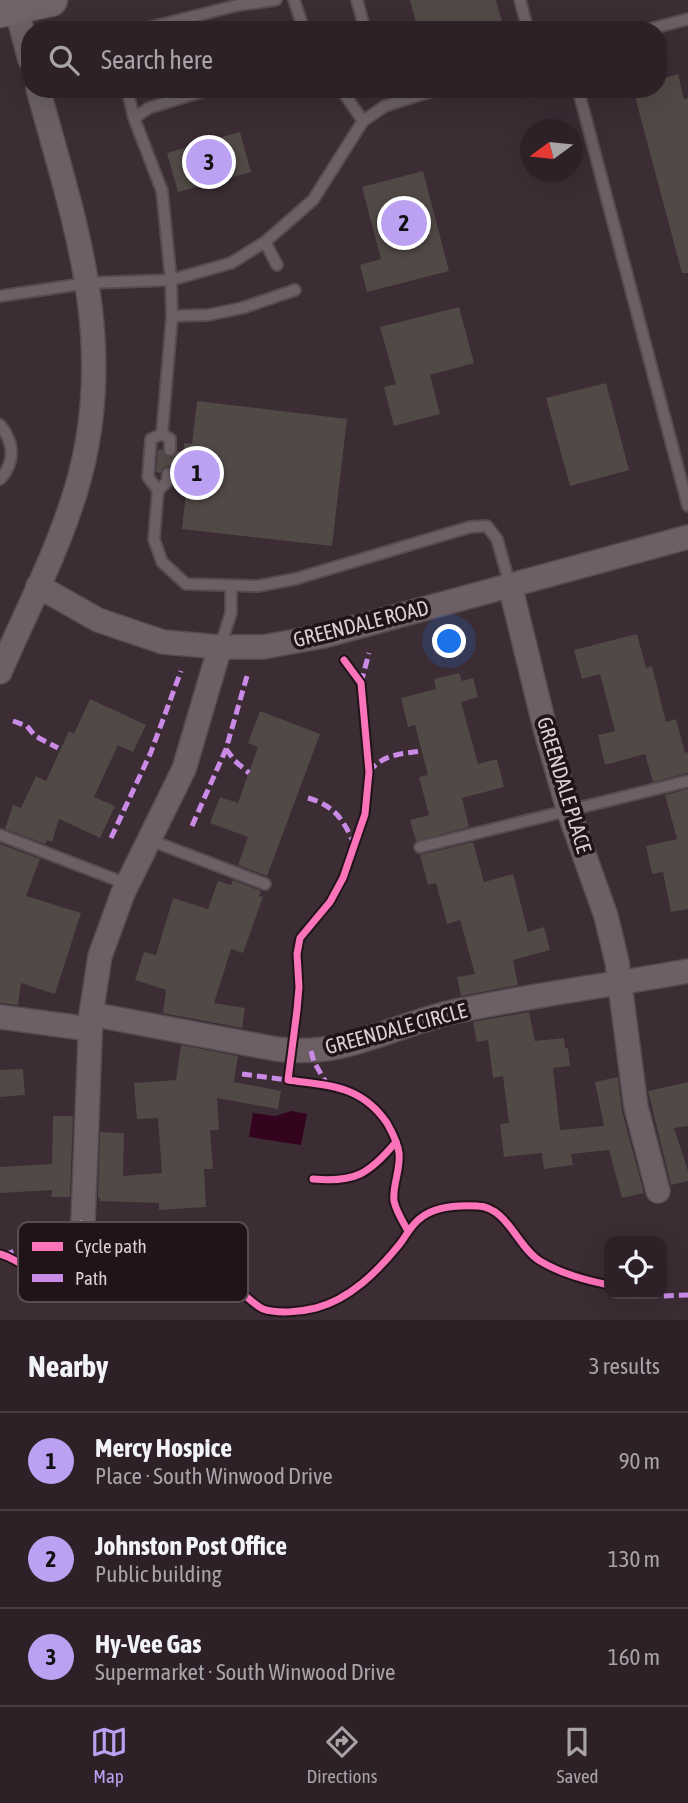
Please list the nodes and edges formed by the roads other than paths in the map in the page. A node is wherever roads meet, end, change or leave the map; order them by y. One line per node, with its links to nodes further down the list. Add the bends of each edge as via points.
1 (51, 0): 6 (main road)
2 (276, 0): 8 (lane)
3 (294, 0): 9 (lane)
4 (357, 0): 10 (lane)
5 (520, 0): 11 (lane)
6 (10, 6): 13 (street)
7 (688, 19): 12 (lane)
8 (175, 21)
9 (301, 21)
10 (363, 21)
11 (526, 21)
12 (667, 24)
13 (21, 36)
14 (40, 98): 25 (street)
15 (129, 98): 20 (lane)
16 (181, 98): 20 (lane)
17 (347, 98): 21 (lane)
18 (402, 98): 21 (lane)
19 (580, 98): 35 (lane)
20 (134, 118): 24 (lane, via 162,191)
21 (363, 121): 22 (lane, via 313,200)
22 (265, 242): 23 (lane); 24 (lane, via 231,263)
23 (277, 265)
24 (170, 279): 25 (lane); 28 (lane)
25 (88, 283): 27 (lane); 38 (street, via 95,346 88,443 72,502)
26 (295, 289): 28 (lane, via 242,308)
27 (0, 296)
28 (172, 316): 30 (lane)
29 (0, 425): 33 (lane, via 13,449)
30 (162, 433): 31 (lane, via 170,439); 34 (lane, via 151,439 148,477)
31 (170, 450)
32 (167, 474): 34 (lane, via 167,482)
33 (0, 479)
34 (158, 490): 39 (lane, via 154,537 162,562 186,584)
35 (688, 506)
36 (688, 537): 37 (street, GREENDALE ROAD)
37 (510, 585): 39 (lane, via 497,539 487,526 470,527 295,579); 40 (street, GREENDALE ROAD, via 324,636 263,647); 43 (street, GREENDALE PLACE)
38 (38, 586): 40 (street, GREENDALE ROAD, via 98,620 163,642); 41 (street)
39 (231, 587): 40 (lane, via 231,613)
40 (220, 648): 45 (street, via 184,769)
41 (0, 672)
42 (688, 781): 43 (lane)
43 (569, 812): 46 (lane); 50 (street, GREENDALE PLACE, via 606,916)
44 (0, 835): 47 (lane)
45 (147, 839): 47 (street); 48 (lane)
46 (420, 847)
47 (127, 884): 52 (street, via 100,956)
48 (265, 884)
49 (688, 971): 50 (street)
50 (619, 983): 52 (street, GREENDALE CIRCLE, via 454,1012 326,1050 276,1049); 53 (street, GREENDALE PLACE, via 636,1107)
51 (0, 1017): 52 (street, GREENDALE CIRCLE)
52 (90, 1022): 54 (street)
53 (658, 1191)
54 (83, 1221)

